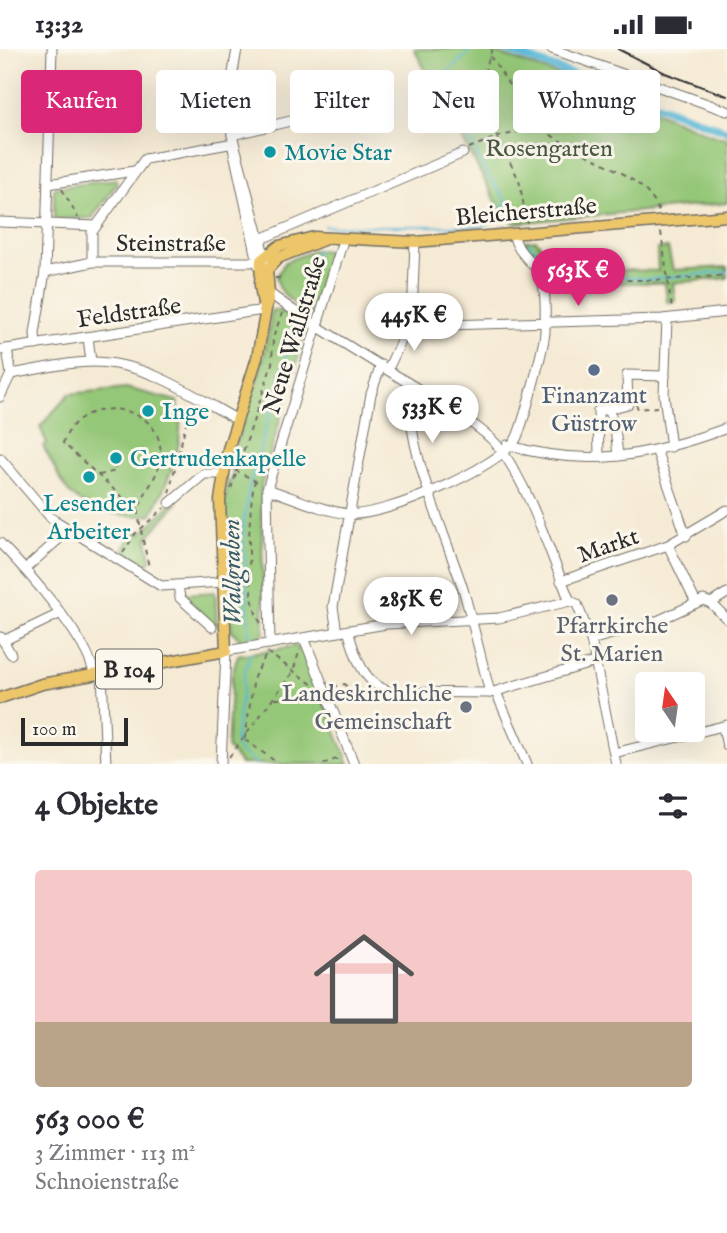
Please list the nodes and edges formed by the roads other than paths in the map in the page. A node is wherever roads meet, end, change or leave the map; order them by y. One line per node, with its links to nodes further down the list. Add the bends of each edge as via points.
1 (52, 49): 9 (street)
2 (236, 49): 6 (street, via 229,96)
3 (552, 49): 4 (street)
4 (727, 111)
5 (290, 122): 6 (street)
6 (233, 139): 8 (street, via 145,159); 16 (street); 21 (street, via 233,159)
7 (468, 149): 16 (street)
8 (135, 168): 9 (street); 13 (street)
9 (53, 183): 12 (street)
10 (727, 216): 14 (main road, Bleicherstraße)
11 (0, 222): 12 (street)
12 (47, 225): 13 (street); 22 (street)
13 (96, 226): 20 (street, via 90,237)
14 (514, 234): 17 (main road, Bleicherstraße); 28 (street, via 516,246 539,274)
15 (328, 238): 17 (main road, Bleicherstraße); 19 (main road, Bleicherstraße); 21 (main road, Bleicherstraße)
16 (261, 240): 19 (street); 21 (street)
17 (415, 242): 29 (street)
18 (342, 244): 27 (street, Neue Wallstraße)
19 (279, 246): 21 (main road, Bleicherstraße)
20 (92, 262): 21 (street, Steinstraße); 22 (street, Steinstraße)
21 (264, 264): 23 (main road); 24 (main road)
22 (46, 272): 31 (street)
23 (269, 293): 24 (main road); 27 (street)
24 (264, 310): 30 (street, Feldstraße); 48 (main road, via 257,358)
25 (727, 312): 26 (street)
26 (670, 318): 28 (street); 36 (street)
27 (317, 324): 34 (street); 49 (street, Neue Wallstraße)
28 (545, 324): 29 (street); 43 (street, via 520,425)
29 (410, 326): 34 (street)
30 (88, 337): 31 (street, Feldstraße); 33 (street)
31 (36, 345): 32 (street, Feldstraße)
32 (4, 350): 35 (street)
33 (91, 362): 35 (street); 40 (street, via 142,371)
34 (384, 368): 37 (street); 53 (street)
35 (11, 375): 38 (street)
36 (664, 376): 39 (street, via 626,375 628,404); 42 (street)
37 (413, 391): 43 (street); 50 (street, via 413,427)
38 (0, 397)
39 (608, 409): 45 (street); 46 (street, via 598,411)
40 (232, 417)
41 (727, 428): 42 (street)
42 (671, 447): 44 (street)
43 (505, 448): 46 (street); 50 (street); 59 (street)
44 (657, 452): 45 (street); 55 (street)
45 (618, 456): 46 (street)
46 (599, 457)
47 (0, 458): 54 (street, via 51,518)
48 (223, 474): 51 (street, via 204,474); 60 (main road, via 219,516)
49 (267, 489): 53 (street); 75 (street, Neue Wallstraße)
50 (429, 495): 53 (street, via 382,510); 68 (street)
51 (173, 501)
52 (727, 510): 55 (street, Markt)
53 (348, 514): 71 (street, via 332,607)
54 (68, 531): 58 (street); 61 (street, via 161,586)
55 (686, 535): 57 (street, Markt)
56 (1, 544): 58 (street)
57 (667, 545): 59 (street, Markt); 64 (street, Markt)
58 (25, 569): 66 (street)
59 (559, 576): 63 (street, Markt)
60 (223, 582): 61 (street); 76 (main road)
61 (178, 585): 69 (street, via 180,597)
62 (727, 593): 65 (street)
63 (570, 601): 68 (street); 74 (street, Markt, via 577,604)
64 (696, 603): 65 (street); 74 (street, via 648,624)
65 (711, 603): 67 (street)
66 (59, 614): 72 (street); 79 (street)
67 (727, 619)
68 (471, 621): 70 (street); 80 (street)
69 (212, 627)
70 (348, 630): 71 (street); 80 (street, via 362,670 382,689 419,695)
71 (337, 632): 73 (street)
72 (1, 638): 77 (street)
73 (304, 638): 75 (street); 87 (street)
74 (591, 640): 78 (street, Markt)
75 (268, 648): 76 (street)
76 (226, 652): 79 (main road, B 104); 86 (street)
77 (11, 654)
78 (595, 662): 80 (street); 84 (street, Markt)
79 (98, 674): 81 (main road, B 104, via 42,684); 85 (street)
80 (493, 693): 88 (street)
81 (0, 698)
82 (725, 726): 83 (street); 84 (street)
83 (727, 746)
84 (614, 753): 89 (street, Markt)
85 (106, 764)
86 (221, 764)
87 (354, 764)
88 (527, 764)
89 (616, 764)

